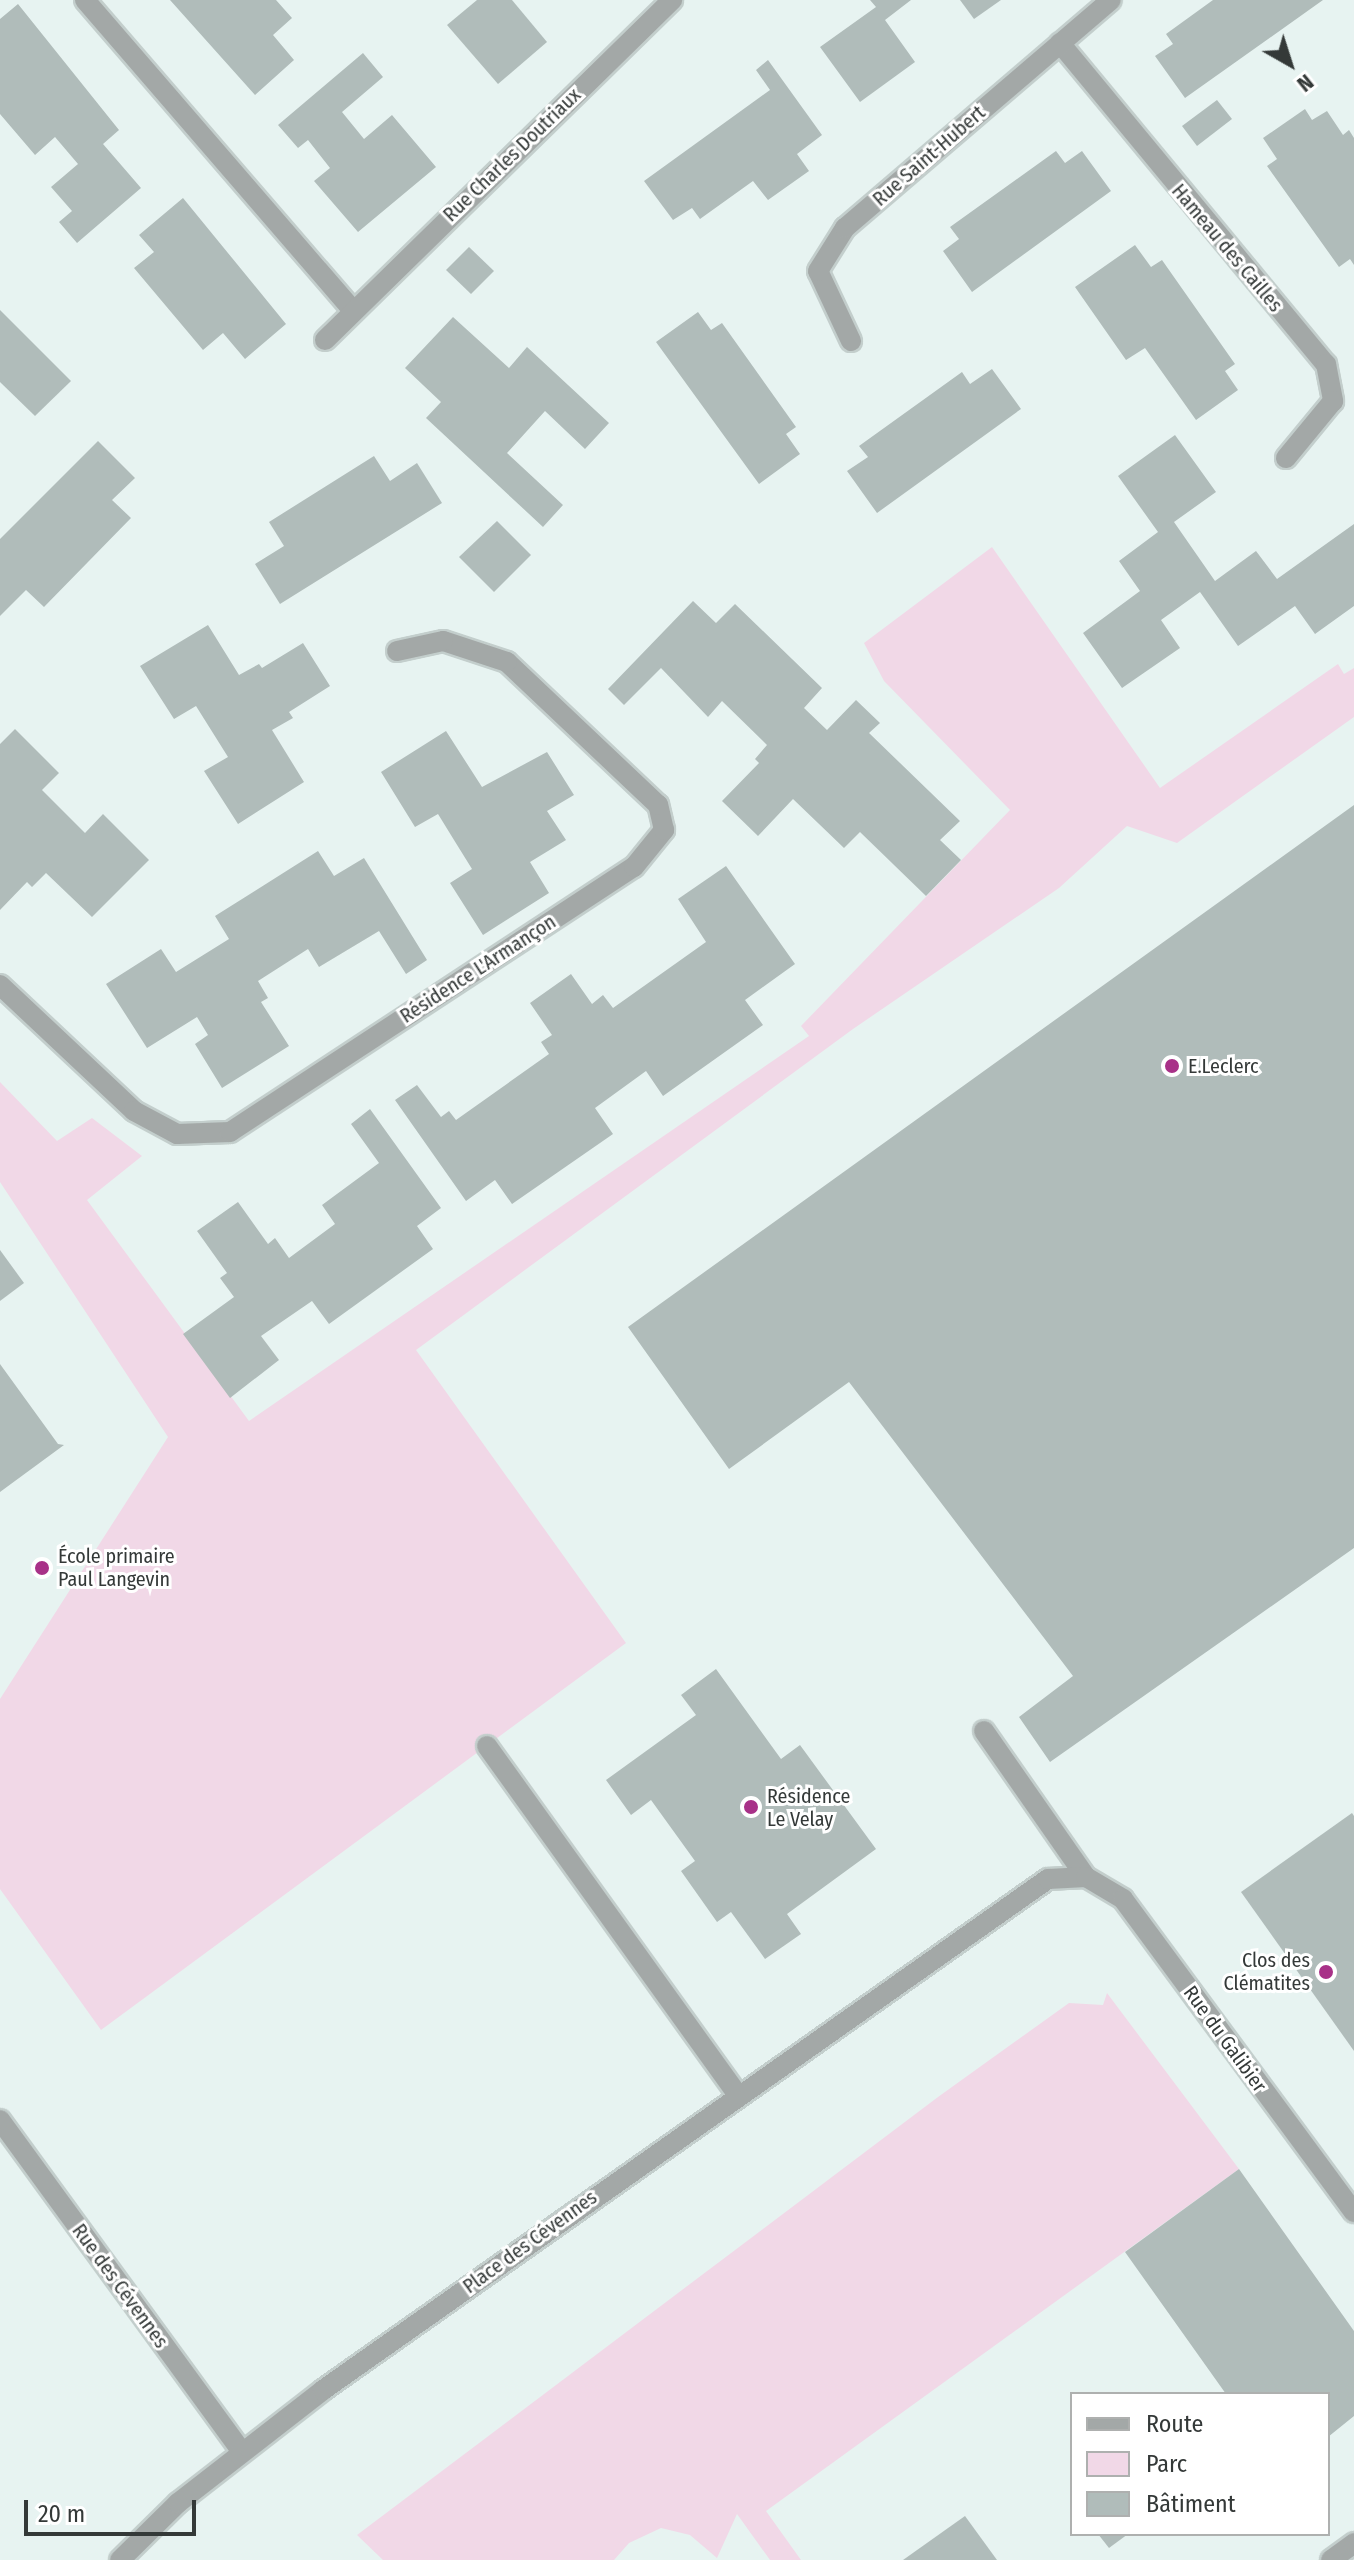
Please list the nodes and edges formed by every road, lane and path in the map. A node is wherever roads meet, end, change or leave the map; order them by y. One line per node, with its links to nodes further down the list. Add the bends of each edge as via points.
1 (85, 0): 5 (street)
2 (672, 0): 5 (street, Rue Charles Doutriaux)
3 (1111, 0): 4 (street, Rue Saint-Hubert)
4 (1060, 43): 7 (street, Rue Saint-Hubert, via 845,228 818,271); 8 (street, Hameau des Cailles, via 1326,364 1333,401)
5 (353, 311): 6 (street, Rue Charles Doutriaux)
6 (325, 340)
7 (851, 341)
8 (1286, 458)
9 (397, 651): 10 (street, Résidence L'Armançon, via 443,641 507,662 658,805 664,830 634,867 230,1132 177,1134 134,1111)
10 (0, 985)
11 (984, 1731): 13 (street)
12 (487, 1746): 14 (street)
13 (1086, 1877): 14 (street, Place des Cévennes, via 1034,1885); 16 (street, Rue du Galibier, via 1123,1899)
14 (737, 2094): 17 (street, Place des Cévennes)
15 (0, 2120): 17 (street, Rue des Cévennes)
16 (1354, 2212)
17 (241, 2451): 19 (street)
18 (1354, 2543): 20 (street)
19 (120, 2560)
20 (1331, 2560)

